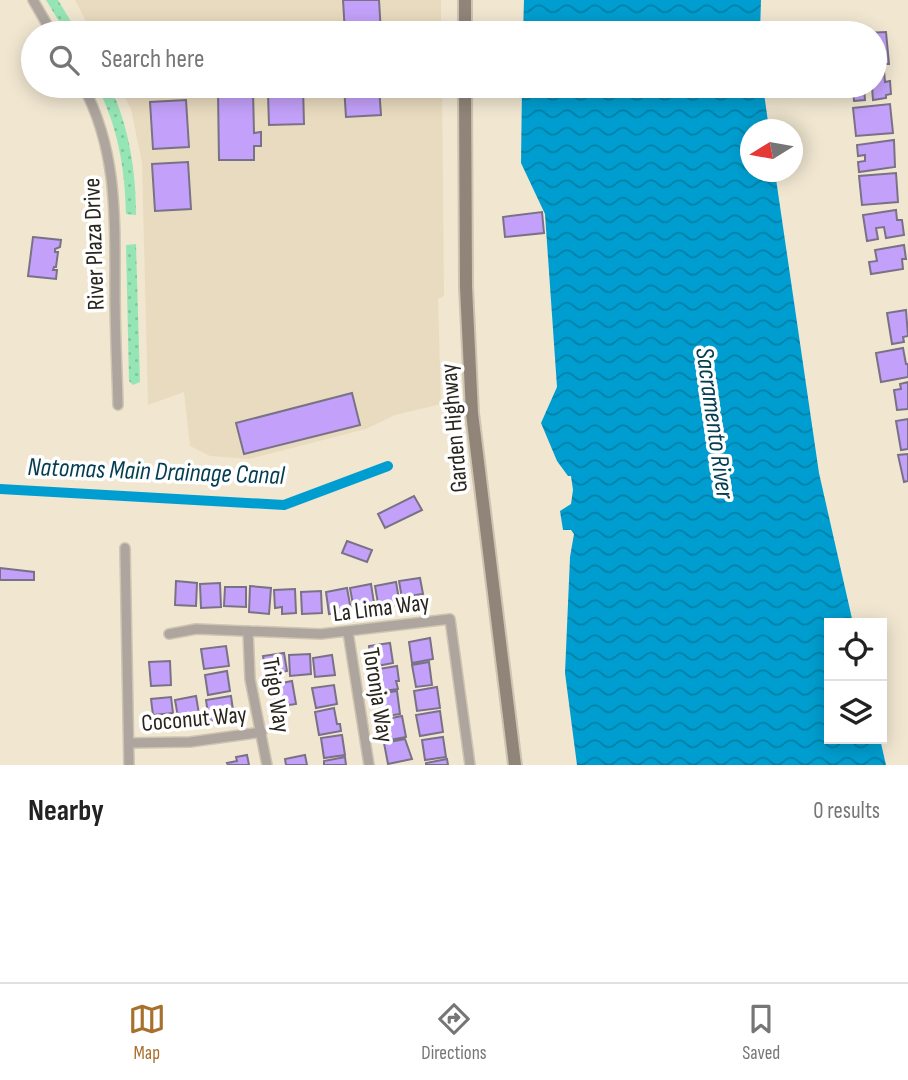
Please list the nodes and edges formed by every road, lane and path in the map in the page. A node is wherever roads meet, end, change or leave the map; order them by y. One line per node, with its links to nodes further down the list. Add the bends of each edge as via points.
1 (33, 0): 3 (street)
2 (465, 0): 4 (main road)
3 (45, 21)
4 (465, 21)
5 (90, 98): 7 (street, River Plaza Drive, via 104,134 115,194)
6 (465, 98): 18 (main road, Garden Highway, via 471,403)
7 (118, 405)
8 (125, 548): 13 (street)
9 (248, 631): 10 (street, La Lima Way); 11 (street, La Lima Way, via 196,629); 12 (street, Trigo Way, via 250,679)
10 (348, 632): 16 (street, Toronja Way); 17 (street, La Lima Way, via 450,619)
11 (169, 634)
12 (262, 732): 13 (street, Coconut Way, via 190,742); 15 (street, Trigo Way)
13 (129, 743): 14 (street)
14 (129, 765)
15 (267, 765)
16 (369, 765)
17 (470, 765)
18 (515, 765)

